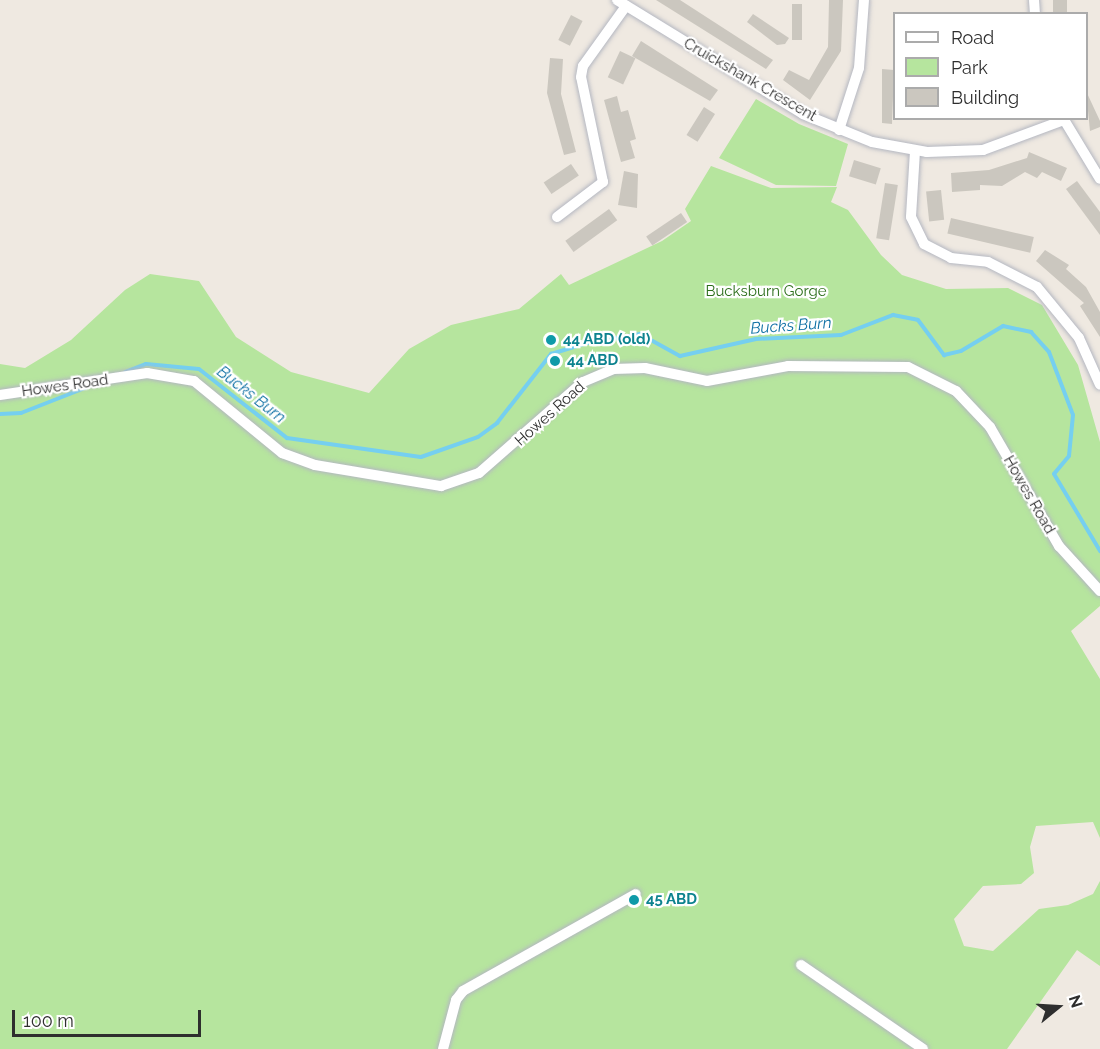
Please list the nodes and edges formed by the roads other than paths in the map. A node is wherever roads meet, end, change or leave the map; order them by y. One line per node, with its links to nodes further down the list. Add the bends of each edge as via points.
1 (864, 0): 5 (street, via 860,69)
2 (621, 3): 5 (street, Cruickshank Crescent, via 768,94); 8 (street, via 583,66 581,77 603,182)
3 (1060, 120): 6 (street, Cruickshank Crescent, via 983,150)
4 (1064, 120): 7 (street)
5 (839, 130): 6 (street, Cruickshank Crescent)
6 (915, 151): 9 (street, via 911,217 924,244 951,258 988,262 1037,287 1059,308)
7 (1100, 179)
8 (558, 217)
9 (1097, 364): 10 (street)
10 (1100, 385)
11 (0, 395): 12 (street, Howes Road, via 147,373 194,381 241,423 293,457 441,486 479,473 584,382 613,369 645,368 707,381 788,366 908,367 956,391 990,427 1059,546)
12 (1100, 591)
13 (636, 894): 15 (street, via 463,991 456,1000)
14 (801, 965): 16 (street)
15 (443, 1049)
16 (923, 1049)

